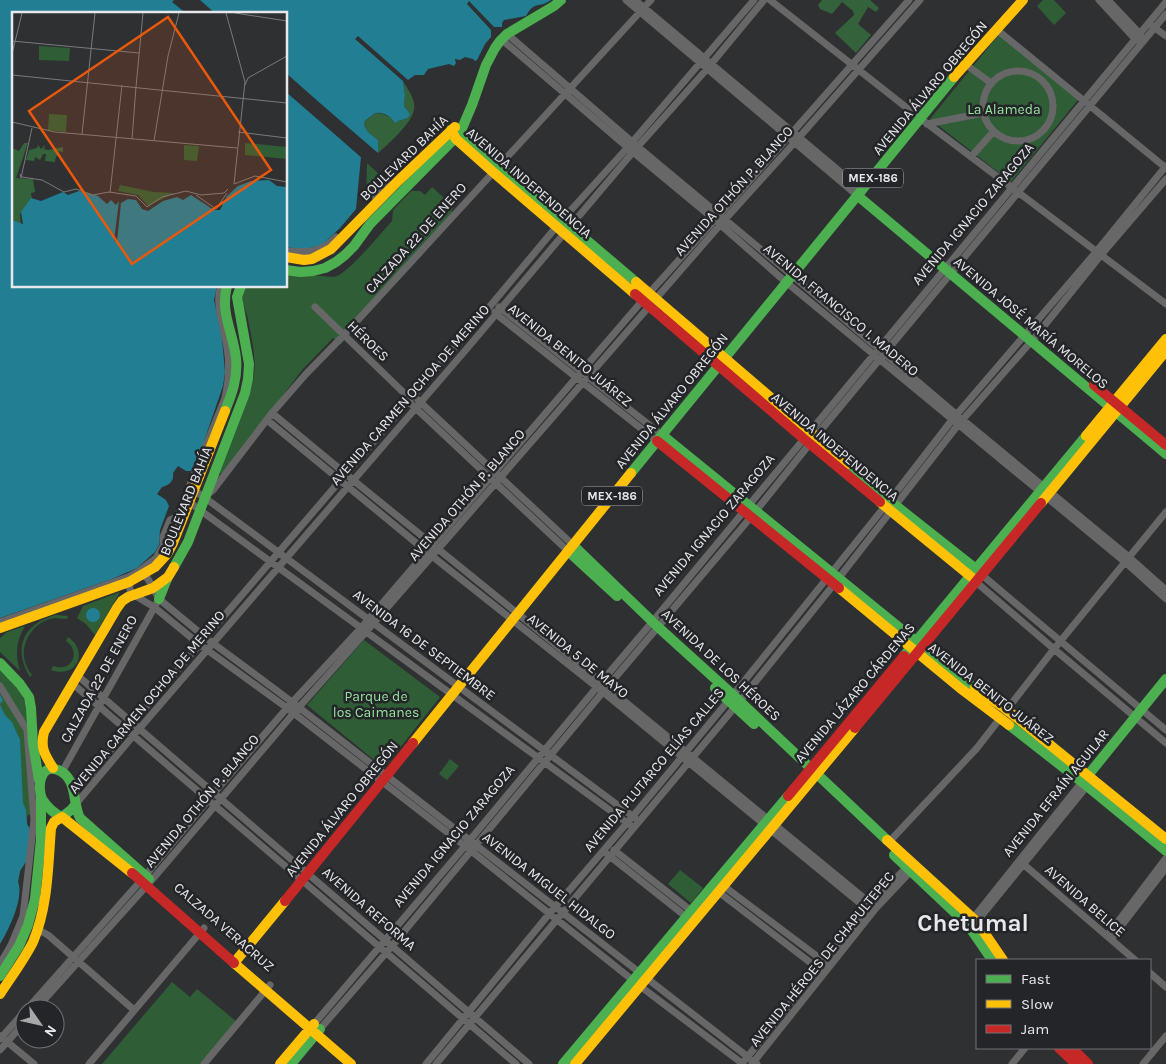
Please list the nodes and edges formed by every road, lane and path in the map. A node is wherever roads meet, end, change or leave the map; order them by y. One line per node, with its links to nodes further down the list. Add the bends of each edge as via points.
1 (561, 0): 18 (main road, BOULEVARD BAHÍA)
2 (626, 0): 14 (street, AVENIDA JOSÉ MARÍA MORELOS)
3 (635, 0): 14 (street, AVENIDA JOSÉ MARÍA MORELOS)
4 (651, 0): 14 (street, CALZADA 22 DE ENERO)
5 (754, 0): 21 (street, AVENIDA CARMEN OCHOA DE MERINO)
6 (764, 0): 23 (street, AVENIDA CARMEN OCHOA DE MERINO)
7 (770, 0): 24 (street)
8 (909, 0): 24 (street, AVENIDA OTHÓN P. BLANCO)
9 (920, 0): 24 (street, AVENIDA OTHÓN P. BLANCO)
10 (1023, 0): 17 (main road, AVENIDA ÁLVARO OBREGÓN / MEX-186)
11 (1099, 0): 20 (street)
12 (1108, 0): 20 (street)
13 (1166, 2): 16 (street, AVENIDA IGNACIO ZARAGOZA)
14 (642, 10): 21 (street, AVENIDA JOSÉ MARÍA MORELOS); 28 (street, CALZADA 22 DE ENERO)
15 (1166, 14): 16 (street, AVENIDA IGNACIO ZARAGOZA)
16 (1152, 25): 19 (street); 20 (street, AVENIDA IGNACIO ZARAGOZA)
17 (996, 29): 22 (main road, AVENIDA ÁLVARO OBREGÓN / MEX-186); 25 (street)
18 (504, 36): 28 (street, AVENIDA FRANCISCO I. MADERO); 34 (main road, BOULEVARD BAHÍA, via 481,78 468,117)
19 (1166, 36)
20 (1139, 38): 29 (street, AVENIDA IGNACIO ZARAGOZA)
21 (703, 61): 23 (street, AVENIDA JOSÉ MARÍA MORELOS); 37 (street, AVENIDA CARMEN OCHOA DE MERINO)
22 (965, 64): 27 (street); 31 (main road, AVENIDA ÁLVARO OBREGÓN / MEX-186)
23 (709, 66): 36 (street, AVENIDA JOSÉ MARÍA MORELOS); 37 (street, AVENIDA CARMEN OCHOA DE MERINO)
24 (855, 68): 31 (street); 36 (street, AVENIDA OTHÓN P. BLANCO)
25 (1046, 70): 26 (street); 29 (street)
26 (1040, 78): 27 (street, via 1028,72 1014,71); 32 (street, via 1049,89 1053,102 1052,116)
27 (991, 83): 30 (street, via 984,95)
28 (568, 92): 37 (street, AVENIDA FRANCISCO I. MADERO); 40 (street, CALZADA 22 DE ENERO)
29 (1087, 104): 35 (street, AVENIDA IGNACIO ZARAGOZA); 39 (street); 45 (street, AVENIDA IGNACIO ZARAGOZA)
30 (983, 113): 31 (street); 33 (street)
31 (924, 122): 38 (street); 46 (main road, AVENIDA ÁLVARO OBREGÓN / MEX-186)
32 (1046, 129): 33 (street, via 1035,138 1021,142 1007,140); 35 (street)
33 (993, 132): 38 (street)
34 (456, 134): 40 (main road, AVENIDA INDEPENDENCIA); 44 (main road, BOULEVARD BAHÍA)
35 (1055, 136): 45 (street, AVENIDA IGNACIO ZARAGOZA)
36 (794, 137): 46 (street, AVENIDA JOSÉ MARÍA MORELOS); 47 (street, AVENIDA OTHÓN P. BLANCO)
37 (633, 147): 41 (street, AVENIDA CARMEN OCHOA DE MERINO); 43 (street, AVENIDA CARMEN OCHOA DE MERINO); 47 (street, AVENIDA FRANCISCO I. MADERO)
38 (971, 158): 45 (street)
39 (1166, 167): 50 (street, AVENIDA PLUTARCO ELÍAS CALLES)
40 (496, 169): 48 (main road, AVENIDA INDEPENDENCIA); 65 (street, CALZADA 22 DE ENERO)
41 (601, 177): 43 (street); 48 (street, AVENIDA CARMEN OCHOA DE MERINO)
42 (1166, 179): 50 (street, AVENIDA PLUTARCO ELÍAS CALLES)
43 (607, 183): 48 (street, AVENIDA CARMEN OCHOA DE MERINO)
44 (397, 184): 49 (street, via 326,246 314,252); 52 (main road, BOULEVARD BAHÍA, via 331,249 312,259); 55 (main road, BOULEVARD BAHÍA, via 361,239 341,260 309,272)
45 (1014, 190): 50 (street); 54 (street, AVENIDA IGNACIO ZARAGOZA)
46 (861, 193): 54 (main road, AVENIDA JOSÉ MARÍA MORELOS); 56 (main road, AVENIDA ÁLVARO OBREGÓN / MEX-186)
47 (720, 220): 56 (street, AVENIDA FRANCISCO I. MADERO); 60 (street, AVENIDA OTHÓN P. BLANCO)
48 (564, 227): 51 (street, AVENIDA CARMEN OCHOA DE MERINO); 53 (street, AVENIDA CARMEN OCHOA DE MERINO); 60 (main road, AVENIDA INDEPENDENCIA)
49 (288, 251)
50 (1098, 254): 62 (street); 66 (street, AVENIDA PLUTARCO ELÍAS CALLES)
51 (532, 256): 53 (street); 61 (street, AVENIDA CARMEN OCHOA DE MERINO)
52 (288, 257)
53 (540, 263): 64 (street, AVENIDA CARMEN OCHOA DE MERINO)
54 (950, 268): 66 (main road, AVENIDA JOSÉ MARÍA MORELOS); 71 (street, AVENIDA IGNACIO ZARAGOZA)
55 (288, 270)
56 (790, 279): 71 (street, AVENIDA FRANCISCO I. MADERO); 72 (main road, AVENIDA ÁLVARO OBREGÓN / MEX-186)
57 (221, 288): 122 (street, via 218,301 230,368 225,398 177,517 170,520 156,558 128,577)
58 (226, 288): 74 (main road, BOULEVARD BAHÍA, via 224,307 236,358)
59 (240, 288): 75 (main road, BOULEVARD BAHÍA, via 238,306 249,364)
60 (649, 300): 72 (main road, AVENIDA INDEPENDENCIA); 73 (street, AVENIDA OTHÓN P. BLANCO)
61 (491, 304): 64 (street, AVENIDA BENITO JUÁREZ); 68 (street, AVENIDA CARMEN OCHOA DE MERINO)
62 (1166, 304)
63 (315, 307): 65 (street, HÉROES)
64 (499, 311): 70 (street, AVENIDA CARMEN OCHOA DE MERINO); 73 (street, AVENIDA BENITO JUÁREZ)
65 (344, 335): 76 (street, HÉROES); 80 (street, CALZADA 22 DE ENERO)
66 (1030, 336): 79 (main road, AVENIDA JOSÉ MARÍA MORELOS); 82 (street, AVENIDA PLUTARCO ELÍAS CALLES)
67 (1166, 338): 79 (main road, AVENIDA LÁZARO CÁRDENAS)
68 (456, 346): 70 (street); 77 (street, AVENIDA CARMEN OCHOA DE MERINO)
69 (1166, 351): 79 (main road, AVENIDA LÁZARO CÁRDENAS)
70 (464, 352): 78 (street, AVENIDA CARMEN OCHOA DE MERINO)
71 (879, 354): 82 (street, AVENIDA FRANCISCO I. MADERO); 84 (street, AVENIDA IGNACIO ZARAGOZA)
72 (722, 362): 83 (main road, AVENIDA ÁLVARO OBREGÓN / MEX-186); 84 (main road, AVENIDA INDEPENDENCIA)
73 (582, 377): 83 (street, AVENIDA BENITO JUÁREZ); 90 (street, AVENIDA OTHÓN P. BLANCO)
74 (234, 389): 75 (main road); 93 (main road, BOULEVARD BAHÍA)
75 (245, 393): 95 (main road, BOULEVARD BAHÍA)
76 (404, 393)
77 (410, 398): 78 (street, AVENIDA DE LOS HÉROES); 86 (street, AVENIDA CARMEN OCHOA DE MERINO)
78 (418, 405): 88 (street, AVENIDA CARMEN OCHOA DE MERINO); 90 (street, AVENIDA DE LOS HÉROES)
79 (1115, 407): 85 (main road, AVENIDA JOSÉ MARÍA MORELOS); 87 (main road, AVENIDA JOSÉ MARÍA MORELOS); 94 (main road, AVENIDA LÁZARO CÁRDENAS)
80 (272, 413): 81 (street, CALZADA 22 DE ENERO); 89 (street, AVENIDA 5 DE MAYO)
81 (267, 420): 89 (street, AVENIDA 5 DE MAYO); 95 (street, CALZADA 22 DE ENERO)
82 (958, 420): 94 (street, AVENIDA FRANCISCO I. MADERO); 97 (street, AVENIDA PLUTARCO ELÍAS CALLES)
83 (660, 438): 99 (main road, AVENIDA BENITO JUÁREZ); 103 (main road, AVENIDA ÁLVARO OBREGÓN / MEX-186)
84 (810, 438): 97 (main road, AVENIDA INDEPENDENCIA); 99 (street, AVENIDA IGNACIO ZARAGOZA)
85 (1166, 445)
86 (363, 454): 88 (street); 89 (street, AVENIDA CARMEN OCHOA DE MERINO)
87 (1166, 454)
88 (370, 460): 91 (street, AVENIDA CARMEN OCHOA DE MERINO)
89 (343, 477): 91 (street, AVENIDA 5 DE MAYO); 92 (street, AVENIDA 5 DE MAYO); 101 (street, AVENIDA CARMEN OCHOA DE MERINO)
90 (495, 477): 103 (street, AVENIDA DE LOS HÉROES); 104 (street, AVENIDA OTHÓN P. BLANCO)
91 (353, 480): 92 (street, AVENIDA CARMEN OCHOA DE MERINO); 104 (street, AVENIDA 5 DE MAYO)
92 (348, 487): 102 (street, AVENIDA CARMEN OCHOA DE MERINO); 104 (street, AVENIDA 5 DE MAYO)
93 (193, 490): 95 (street, AVENIDA 16 DE SEPTIEMBRE); 96 (main road, BOULEVARD BAHÍA)
94 (1045, 492): 107 (street, AVENIDA FRANCISCO I. MADERO); 111 (main road, AVENIDA LÁZARO CÁRDENAS)
95 (204, 497): 98 (main road, BOULEVARD BAHÍA); 105 (street, AVENIDA 16 DE SEPTIEMBRE)
96 (189, 502): 98 (street, AVENIDA 16 DE SEPTIEMBRE); 110 (main road, BOULEVARD BAHÍA, via 167,554)
97 (890, 506): 111 (main road, AVENIDA INDEPENDENCIA); 113 (street, AVENIDA PLUTARCO ELÍAS CALLES)
98 (200, 510): 108 (street, AVENIDA 16 DE SEPTIEMBRE); 112 (main road, BOULEVARD BAHÍA, via 188,542)
99 (750, 511): 113 (main road, AVENIDA BENITO JUÁREZ); 123 (street, AVENIDA IGNACIO ZARAGOZA)
100 (1166, 512): 107 (street)
101 (303, 523): 102 (street); 105 (street, AVENIDA CARMEN OCHOA DE MERINO)
102 (311, 530): 106 (street, AVENIDA CARMEN OCHOA DE MERINO)
103 (570, 548): 120 (main road, AVENIDA ÁLVARO OBREGÓN); 123 (main road, AVENIDA DE LOS HÉROES)
104 (432, 550): 120 (street, AVENIDA 5 DE MAYO); 121 (street, AVENIDA OTHÓN P. BLANCO)
105 (279, 552): 106 (street, AVENIDA 16 DE SEPTIEMBRE); 108 (street, AVENIDA CARMEN OCHOA DE MERINO)
106 (287, 558): 109 (street, AVENIDA CARMEN OCHOA DE MERINO); 121 (street, AVENIDA 16 DE SEPTIEMBRE)
107 (1127, 560): 116 (street, AVENIDA FRANCISCO I. MADERO); 118 (street, AVENIDA FRANCISCO I. MADERO); 127 (street)
108 (271, 562): 109 (street, AVENIDA 16 DE SEPTIEMBRE); 126 (street, AVENIDA CARMEN OCHOA DE MERINO)
109 (278, 567): 125 (street, AVENIDA 16 DE SEPTIEMBRE); 128 (street, AVENIDA CARMEN OCHOA DE MERINO)
110 (143, 575): 114 (main road, BOULEVARD BAHÍA); 115 (street, AVENIDA MIGUEL HIDALGO)
111 (976, 575): 127 (street, AVENIDA INDEPENDENCIA); 131 (main road, AVENIDA LÁZARO CÁRDENAS); 132 (street, AVENIDA INDEPENDENCIA)
112 (168, 578): 115 (main road, BOULEVARD BAHÍA); 119 (main road)
113 (833, 578): 130 (street, AVENIDA PLUTARCO ELÍAS CALLES); 131 (main road, AVENIDA BENITO JUÁREZ); 134 (street, AVENIDA PLUTARCO ELÍAS CALLES)
114 (129, 582): 117 (street); 124 (main road, BOULEVARD BAHÍA)
115 (153, 588): 117 (main road, BOULEVARD BAHÍA); 119 (street, AVENIDA MIGUEL HIDALGO)
116 (1166, 590)
117 (134, 595): 119 (street, AVENIDA MIGUEL HIDALGO); 141 (main road, BOULEVARD BAHÍA, via 122,601 117,608)
118 (1166, 599)
119 (156, 603): 126 (street, AVENIDA MIGUEL HIDALGO); 129 (street, AVENIDA MIGUEL HIDALGO); 148 (street, CALZADA 22 DE ENERO)
120 (515, 616): 142 (street, AVENIDA 5 DE MAYO); 144 (main road, AVENIDA ÁLVARO OBREGÓN)
121 (371, 620): 125 (street, AVENIDA OTHÓN P. BLANCO); 144 (street, AVENIDA 16 DE SEPTIEMBRE)
122 (0, 622)
123 (654, 626): 135 (street, AVENIDA IGNACIO ZARAGOZA); 136 (street, AVENIDA IGNACIO ZARAGOZA); 149 (main road, AVENIDA DE LOS HÉROES)
124 (0, 628)
125 (363, 630): 147 (street, AVENIDA 16 DE SEPTIEMBRE); 151 (street, AVENIDA OTHÓN P. BLANCO)
126 (206, 638): 128 (street, AVENIDA MIGUEL HIDALGO); 129 (street, AVENIDA CARMEN OCHOA DE MERINO)
127 (1062, 641): 132 (street); 138 (street, AVENIDA INDEPENDENCIA)
128 (213, 643): 133 (street, AVENIDA CARMEN OCHOA DE MERINO); 151 (street, AVENIDA MIGUEL HIDALGO)
129 (199, 644): 133 (street, AVENIDA MIGUEL HIDALGO); 154 (street, AVENIDA CARMEN OCHOA DE MERINO)
130 (774, 644): 134 (street); 149 (street, AVENIDA PLUTARCO ELÍAS CALLES)
131 (917, 647): 152 (main road, AVENIDA BENITO JUÁREZ); 166 (main road, AVENIDA LÁZARO CÁRDENAS)
132 (1054, 649): 139 (street, AVENIDA INDEPENDENCIA); 152 (street)
133 (207, 650): 151 (street, AVENIDA MIGUEL HIDALGO); 155 (street, AVENIDA CARMEN OCHOA DE MERINO)
134 (781, 650): 149 (street, AVENIDA PLUTARCO ELÍAS CALLES)
135 (625, 654): 136 (street); 142 (street, AVENIDA IGNACIO ZARAGOZA)
136 (631, 659): 146 (street, AVENIDA IGNACIO ZARAGOZA)
137 (0, 663): 168 (main road, via 30,702)
138 (1091, 666): 139 (street); 153 (street, AVENIDA INDEPENDENCIA)
139 (1084, 674): 153 (street, AVENIDA INDEPENDENCIA)
140 (1166, 679): 153 (main road, AVENIDA EFRAÍN AGUILAR)
141 (75, 680): 148 (street, AVENIDA REFORMA); 150 (street, AVENIDA REFORMA); 165 (main road, BOULEVARD BAHÍA, via 41,741 43,750)
142 (599, 685): 146 (street, AVENIDA 5 DE MAYO); 160 (street, AVENIDA IGNACIO ZARAGOZA)
143 (0, 686): 223 (street, via 27,730 34,820 23,916)
144 (459, 686): 147 (main road, AVENIDA ÁLVARO OBREGÓN); 160 (street, AVENIDA 16 DE SEPTIEMBRE)
145 (1166, 688): 153 (main road, AVENIDA EFRAÍN AGUILAR)
146 (605, 690): 161 (street, AVENIDA IGNACIO ZARAGOZA); 162 (street, AVENIDA 5 DE MAYO)
147 (452, 695): 163 (street, AVENIDA 16 DE SEPTIEMBRE); 167 (main road, AVENIDA ÁLVARO OBREGÓN)
148 (103, 698): 150 (street, CALZADA 22 DE ENERO); 154 (street, AVENIDA REFORMA)
149 (734, 700): 162 (street, AVENIDA PLUTARCO ELÍAS CALLES); 164 (street, AVENIDA PLUTARCO ELÍAS CALLES); 166 (main road, AVENIDA DE LOS HÉROES)
150 (98, 706): 156 (street, AVENIDA REFORMA); 165 (street, CALZADA 22 DE ENERO)
151 (293, 708): 167 (street, AVENIDA MIGUEL HIDALGO); 171 (street, AVENIDA OTHÓN P. BLANCO); 175 (street, AVENIDA OTHÓN P. BLANCO)
152 (1004, 714): 169 (main road, AVENIDA BENITO JUÁREZ); 187 (street, via 977,748)
153 (1141, 715): 157 (street, AVENIDA INDEPENDENCIA); 159 (street, AVENIDA INDEPENDENCIA); 169 (main road, AVENIDA EFRAÍN AGUILAR)
154 (132, 723): 155 (street, AVENIDA REFORMA); 156 (street, AVENIDA CARMEN OCHOA DE MERINO)
155 (139, 729): 158 (street, AVENIDA CARMEN OCHOA DE MERINO); 171 (street, AVENIDA REFORMA)
156 (127, 730): 158 (street, AVENIDA REFORMA); 170 (street, AVENIDA CARMEN OCHOA DE MERINO, via 89,777)
157 (1166, 730)
158 (133, 736): 176 (street, AVENIDA REFORMA); 177 (street, AVENIDA CARMEN OCHOA DE MERINO)
159 (1166, 743)
160 (545, 750): 161 (street, AVENIDA 16 DE SEPTIEMBRE); 163 (street, AVENIDA IGNACIO ZARAGOZA)
161 (551, 754): 163 (street, AVENIDA IGNACIO ZARAGOZA); 179 (street, AVENIDA 16 DE SEPTIEMBRE)
162 (684, 754): 164 (street, AVENIDA 5 DE MAYO); 179 (street, AVENIDA PLUTARCO ELÍAS CALLES)
163 (541, 760): 182 (street, AVENIDA 16 DE SEPTIEMBRE); 185 (street, AVENIDA IGNACIO ZARAGOZA); 188 (street, AVENIDA IGNACIO ZARAGOZA)
164 (691, 760): 181 (street, AVENIDA PLUTARCO ELÍAS CALLES); 183 (street, AVENIDA 5 DE MAYO)
165 (57, 770): 168 (main road, via 46,770); 170 (main road)
166 (812, 774): 183 (main road, AVENIDA LÁZARO CÁRDENAS); 187 (main road, AVENIDA DE LOS HÉROES); 197 (main road, AVENIDA DE LOS HÉROES)
167 (383, 779): 185 (street, AVENIDA MIGUEL HIDALGO, via 392,780); 189 (street, AVENIDA MIGUEL HIDALGO); 198 (main road, AVENIDA ÁLVARO OBREGÓN)
168 (39, 780): 172 (main road)
169 (1088, 781): 173 (main road, AVENIDA BENITO JUÁREZ); 174 (main road, AVENIDA BENITO JUÁREZ); 195 (street, AVENIDA EFRAÍN AGUILAR)
170 (70, 782): 177 (main road, via 76,797)
171 (214, 793): 175 (street, AVENIDA REFORMA); 176 (street, AVENIDA OTHÓN P. BLANCO)
172 (41, 795): 180 (main road, via 50,809); 227 (main road, via 41,839 35,899 19,946)
173 (1113, 795): 174 (main road); 186 (main road, AVENIDA BENITO JUÁREZ)
174 (1101, 798): 192 (main road, AVENIDA BENITO JUÁREZ)
175 (220, 799): 178 (street, AVENIDA OTHÓN P. BLANCO); 198 (street, AVENIDA REFORMA)
176 (208, 800): 178 (street, AVENIDA REFORMA); 199 (street, AVENIDA OTHÓN P. BLANCO)
177 (75, 805): 180 (main road); 199 (main road, CALZADA VERACRUZ, via 80,818)
178 (214, 806): 198 (street, AVENIDA REFORMA); 199 (street, AVENIDA OTHÓN P. BLANCO)
179 (633, 816): 181 (street, AVENIDA 16 DE SEPTIEMBRE); 182 (street, AVENIDA PLUTARCO ELÍAS CALLES)
180 (62, 817): 199 (main road, CALZADA VERACRUZ); 210 (main road, via 54,822 52,828 44,900)
181 (640, 821): 184 (street, AVENIDA PLUTARCO ELÍAS CALLES)
182 (627, 823): 184 (street, AVENIDA 16 DE SEPTIEMBRE); 191 (street, AVENIDA PLUTARCO ELÍAS CALLES)
183 (769, 824): 201 (main road, AVENIDA LÁZARO CÁRDENAS); 204 (street, AVENIDA 5 DE MAYO)
184 (634, 828): 193 (street, AVENIDA PLUTARCO ELÍAS CALLES)
185 (470, 840): 188 (street, AVENIDA MIGUEL HIDALGO); 189 (street, AVENIDA IGNACIO ZARAGOZA)
186 (1166, 840)
187 (889, 842): 209 (main road, AVENIDA DE LOS HÉROES)
188 (476, 845): 190 (street, AVENIDA IGNACIO ZARAGOZA); 200 (street, AVENIDA MIGUEL HIDALGO)
189 (464, 846): 190 (street, AVENIDA MIGUEL HIDALGO); 213 (street, AVENIDA IGNACIO ZARAGOZA)
190 (471, 851): 202 (street, AVENIDA MIGUEL HIDALGO); 214 (street, AVENIDA IGNACIO ZARAGOZA)
191 (603, 851): 193 (street); 203 (street, AVENIDA PLUTARCO ELÍAS CALLES)
192 (1166, 851)
193 (612, 853): 205 (street, AVENIDA PLUTARCO ELÍAS CALLES); 207 (street)
194 (1166, 858): 212 (street)
195 (1022, 863): 209 (street, AVENIDA EFRAÍN AGUILAR); 212 (street, AVENIDA BELICE)
196 (1166, 868): 212 (street)
197 (909, 869): 204 (street, AVENIDA HÉROES DE CHAPULTEPEC); 209 (main road, AVENIDA DE LOS HÉROES)
198 (304, 877): 213 (street, AVENIDA REFORMA); 215 (street, AVENIDA REFORMA); 221 (main road, AVENIDA ÁLVARO OBREGÓN)
199 (146, 881): 211 (main road, CALZADA VERACRUZ); 217 (street, AVENIDA OTHÓN P. BLANCO)
200 (521, 881): 202 (street); 203 (street, AVENIDA MIGUEL HIDALGO)
201 (718, 886): 207 (main road, AVENIDA LÁZARO CÁRDENAS); 222 (street); 224 (street)
202 (516, 887): 206 (street, AVENIDA MIGUEL HIDALGO)
203 (555, 907): 205 (street, AVENIDA MIGUEL HIDALGO); 206 (street, AVENIDA PLUTARCO ELÍAS CALLES)
204 (872, 908): 222 (street, AVENIDA HÉROES DE CHAPULTEPEC); 225 (street, AVENIDA HÉROES DE CHAPULTEPEC)
205 (563, 913): 208 (street, AVENIDA PLUTARCO ELÍAS CALLES); 228 (street, AVENIDA MIGUEL HIDALGO)
206 (549, 914): 208 (street, AVENIDA MIGUEL HIDALGO); 238 (street, AVENIDA PLUTARCO ELÍAS CALLES)
207 (692, 916): 228 (main road, AVENIDA LÁZARO CÁRDENAS)
208 (556, 920): 228 (street, AVENIDA MIGUEL HIDALGO); 239 (street, AVENIDA PLUTARCO ELÍAS CALLES)
209 (972, 923): 218 (main road, AVENIDA DE LOS HÉROES); 219 (main road, AVENIDA DE LOS HÉROES)
210 (37, 929): 217 (street); 231 (main road, via 24,957)
211 (202, 930): 221 (main road, CALZADA VERACRUZ); 236 (street)
212 (1109, 938): 220 (street, AVENIDA BELICE)
213 (385, 940): 214 (street, AVENIDA REFORMA); 215 (street, AVENIDA IGNACIO ZARAGOZA)
214 (392, 946): 216 (street, AVENIDA IGNACIO ZARAGOZA); 238 (street, AVENIDA REFORMA)
215 (380, 947): 216 (street, AVENIDA REFORMA); 244 (street, AVENIDA IGNACIO ZARAGOZA)
216 (386, 953): 240 (street, AVENIDA REFORMA); 244 (street, AVENIDA IGNACIO ZARAGOZA)
217 (76, 959): 232 (street, AVENIDA OTHÓN P. BLANCO); 236 (street)
218 (991, 959)
219 (1002, 959)
220 (1134, 959)
221 (236, 960): 230 (main road, CALZADA VERACRUZ)
222 (824, 961): 224 (street, AVENIDA HÉROES DE CHAPULTEPEC); 225 (street)
223 (0, 964)
224 (818, 969): 225 (street); 235 (street, AVENIDA HÉROES DE CHAPULTEPEC)
225 (828, 970): 237 (street, AVENIDA HÉROES DE CHAPULTEPEC)
226 (1151, 974): 229 (street)
227 (0, 976)
228 (639, 979): 251 (street, AVENIDA MIGUEL HIDALGO); 263 (main road, AVENIDA LÁZARO CÁRDENAS); 264 (main road, AVENIDA LÁZARO CÁRDENAS); 265 (street, AVENIDA MIGUEL HIDALGO)
229 (1166, 986)
230 (268, 988): 244 (main road, CALZADA VERACRUZ); 254 (street)
231 (0, 994)
232 (44, 995): 233 (street, AVENIDA OTHÓN P. BLANCO); 234 (street, AVENIDA OTHÓN P. BLANCO)
233 (39, 999)
234 (42, 999)
235 (788, 1006): 237 (street); 251 (street, AVENIDA HÉROES DE CHAPULTEPEC)
236 (134, 1010): 253 (street)
237 (795, 1011): 251 (street, AVENIDA HÉROES DE CHAPULTEPEC)
238 (469, 1012): 239 (street, AVENIDA REFORMA); 240 (street, AVENIDA PLUTARCO ELÍAS CALLES)
239 (476, 1018): 242 (street, AVENIDA PLUTARCO ELÍAS CALLES); 262 (street, AVENIDA REFORMA)
240 (464, 1019): 242 (street, AVENIDA REFORMA); 259 (street, AVENIDA PLUTARCO ELÍAS CALLES)
241 (15, 1023): 246 (street, AVENIDA OTHÓN P. BLANCO)
242 (470, 1024): 260 (street, AVENIDA PLUTARCO ELÍAS CALLES); 261 (street, AVENIDA REFORMA)
243 (15, 1029): 246 (street, AVENIDA OTHÓN P. BLANCO)
244 (315, 1029): 255 (main road, AVENIDA IGNACIO ZARAGOZA); 256 (main road, AVENIDA IGNACIO ZARAGOZA); 257 (main road, CALZADA VERACRUZ); 258 (main road, CALZADA VERACRUZ)
245 (1166, 1036): 269 (street)
246 (2, 1039): 250 (street, AVENIDA OTHÓN P. BLANCO); 252 (street)
247 (1024, 1049): 266 (street)
248 (1060, 1049): 267 (main road)
249 (1073, 1049): 268 (main road)
250 (0, 1050)
251 (752, 1062): 265 (street, AVENIDA HÉROES DE CHAPULTEPEC)
252 (34, 1064)
253 (89, 1064)
254 (204, 1064)
255 (280, 1064)
256 (291, 1064)
257 (351, 1064)
258 (362, 1064)
259 (426, 1064)
260 (436, 1064)
261 (516, 1064)
262 (529, 1064)
263 (563, 1064)
264 (575, 1064)
265 (742, 1064)
266 (1012, 1064)
267 (1076, 1064)
268 (1088, 1064)
269 (1143, 1064)

